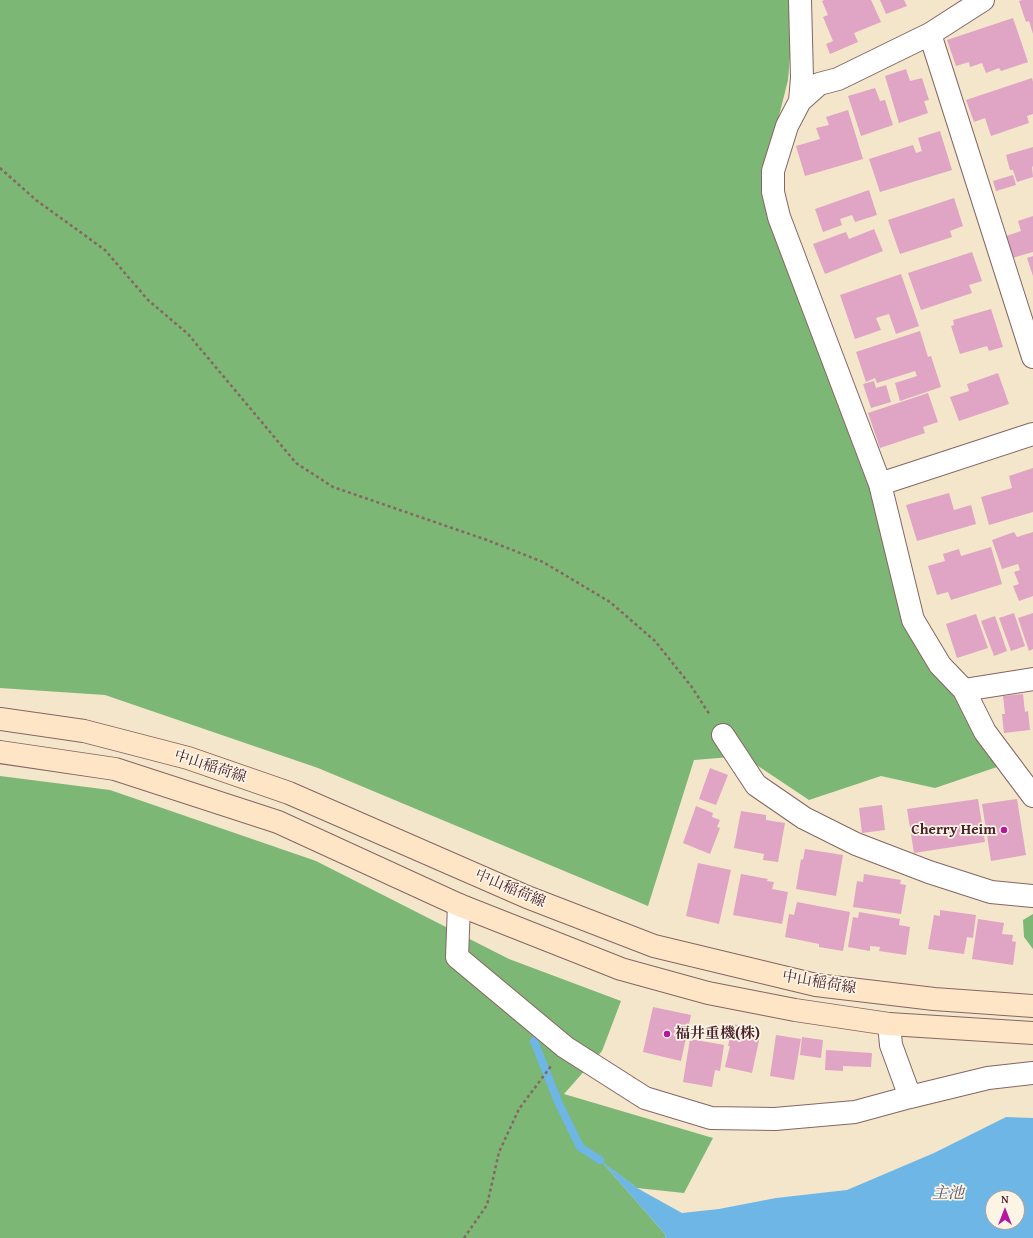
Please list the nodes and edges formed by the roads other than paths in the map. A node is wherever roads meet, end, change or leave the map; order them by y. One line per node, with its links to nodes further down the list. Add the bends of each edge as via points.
1 (800, 0): 4 (street)
2 (983, 0): 3 (street)
3 (930, 34): 4 (street, via 838,79 819,84); 5 (street)
4 (800, 101): 7 (street, via 787,126 773,171 773,192 780,217)
5 (1033, 357)
6 (1033, 434): 7 (street)
7 (880, 484): 9 (street, via 913,620 940,665)
8 (1033, 679): 9 (street)
9 (964, 690): 13 (street, via 985,732)
10 (0, 720): 16 (main road, 中山稲荷線, via 84,731 188,758 289,793 527,896 654,946 816,985 934,999)
11 (723, 735): 14 (street, via 756,785 804,818 856,844 928,872 990,892)
12 (0, 752): 15 (main road, 中山稲荷線, via 115,769 271,820)
13 (1033, 796)
14 (1033, 896)
15 (459, 905): 17 (main road, 中山稲荷線, via 620,968 694,989 795,1010); 20 (street, via 457,957 565,1047 644,1098 711,1118 775,1119 855,1112)
16 (1033, 1006)
17 (890, 1024): 18 (main road, 中山稲荷線); 20 (street, via 891,1045)
18 (1033, 1033)
19 (1033, 1073): 20 (street, via 988,1078)
20 (910, 1097)

